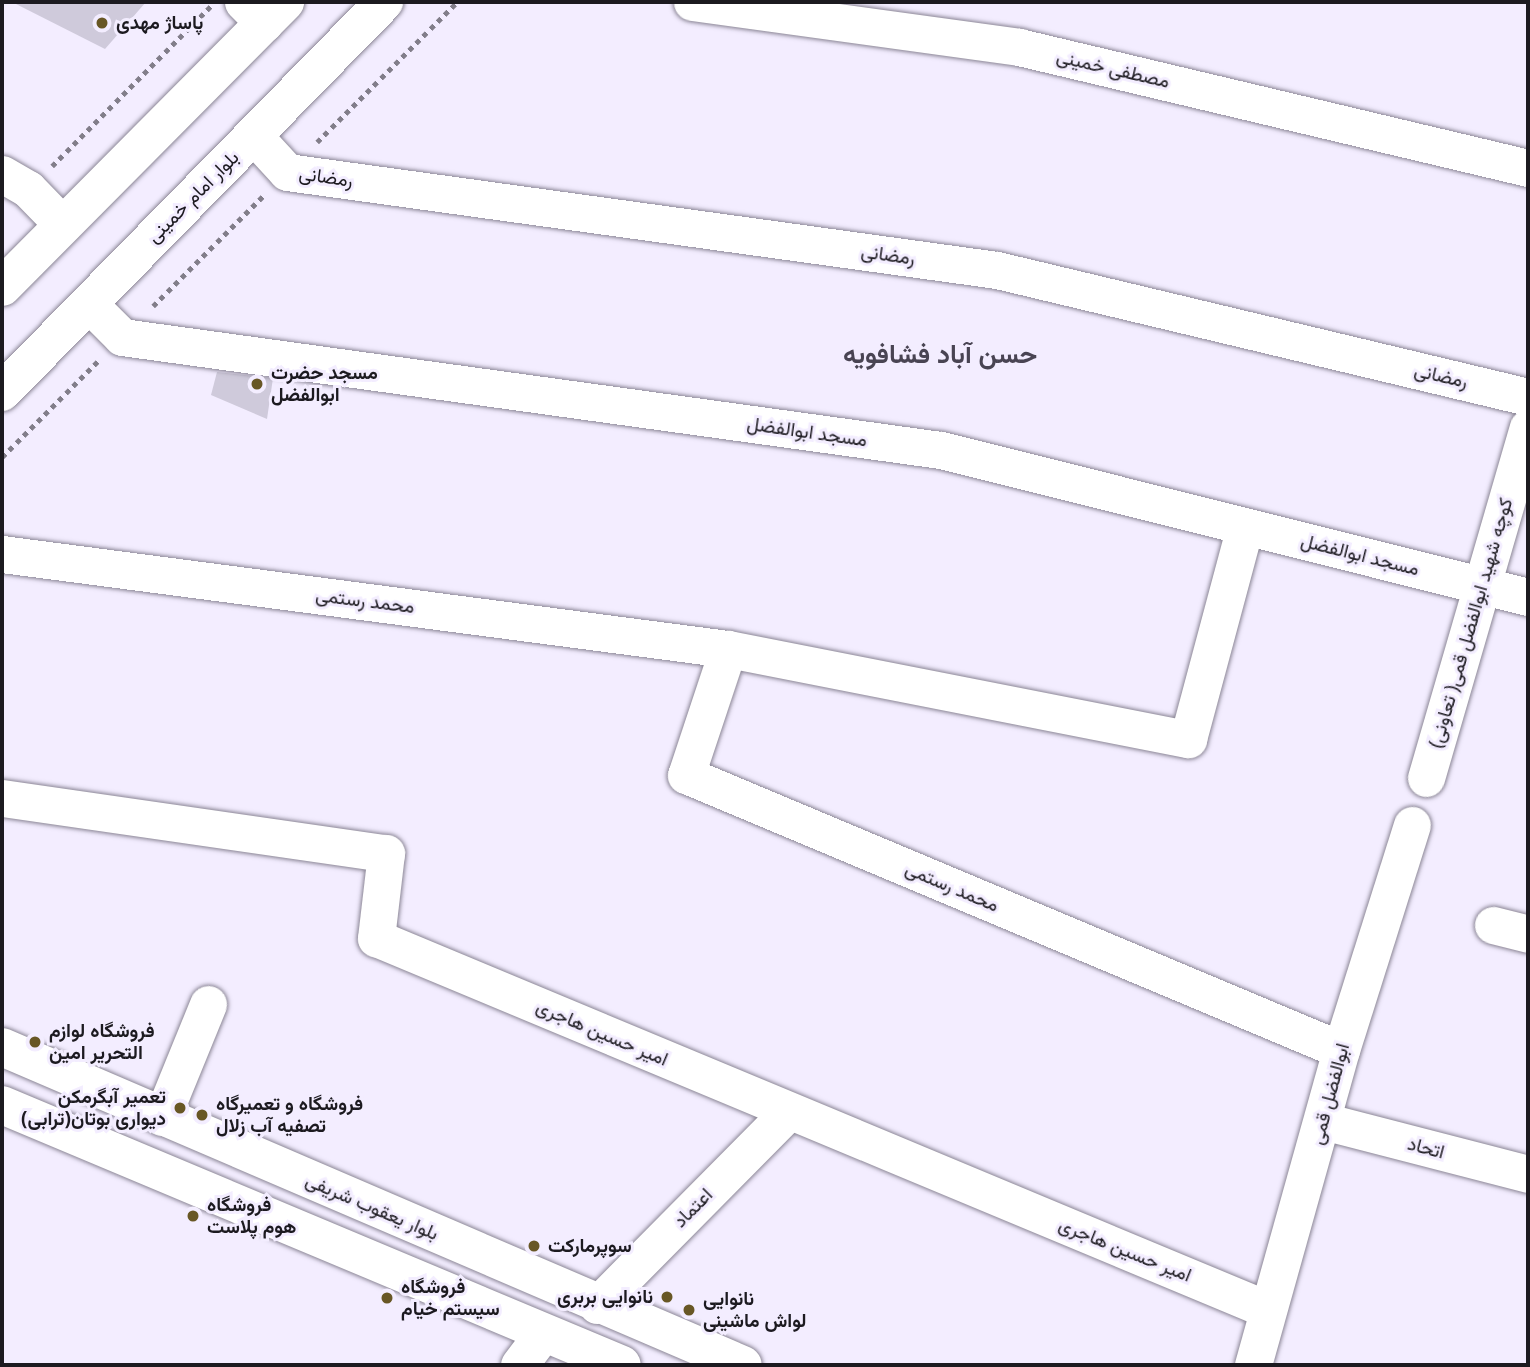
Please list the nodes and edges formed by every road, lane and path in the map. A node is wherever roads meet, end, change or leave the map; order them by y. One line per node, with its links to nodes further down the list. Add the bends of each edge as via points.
1 (215, 2): 9 (path)
2 (384, 2): 6 (main road, بلوار امام خمینی)
3 (457, 2): 8 (path)
4 (692, 2): 7 (street, مصطفی خمینی, via 1019,47)
5 (264, 9): 10 (main road)
6 (253, 135): 8 (street, رمضانی); 12 (main road, بلوار امام خمینی)
7 (1528, 168)
8 (287, 172): 13 (path); 15 (street, رمضانی, via 996,270)
9 (15, 182): 10 (street)
10 (63, 225): 11 (main road)
11 (2, 287)
12 (88, 303): 13 (street); 14 (main road, بلوار امام خمینی)
13 (122, 337): 17 (path); 18 (street, مسجد ابوالفضل, via 941,450)
14 (2, 392)
15 (1528, 397)
16 (1528, 428): 20 (street, کوچه شهید ابوالفضل قمی( تعاونی))
17 (2, 457)
18 (1245, 526): 20 (street, مسجد ابوالفضل); 22 (street, محمد رستمی, via 1188,738)
19 (2, 554): 22 (street, محمد رستمی)
20 (1483, 585): 21 (street, مسجد ابوالفضل); 23 (street, کوچه شهید ابوالفضل قمی( تعاونی))
21 (1528, 597)
22 (729, 649): 30 (street, محمد رستمی, via 686,775)
23 (1426, 778)
24 (2, 798): 32 (street, امیر حسین هاجری, via 386,853 376,938)
25 (1412, 825): 30 (street, ابوالفضل قمی)
26 (1493, 925): 27 (street)
27 (1528, 934)
28 (208, 1004): 33 (street)
29 (2, 1047): 33 (main road, بلوار یعقوب شریفی)
30 (1341, 1050): 34 (street, ابوالفضل قمی)
31 (2, 1105): 38 (main road)
32 (789, 1111): 36 (street, اعتماد); 37 (street, امیر حسین هاجری)
33 (162, 1116): 36 (main road, بلوار یعقوب شریفی)
34 (1323, 1121): 35 (street, اتحاد); 37 (street, ابوالفضل قمی)
35 (1528, 1174)
36 (597, 1305): 38 (main road); 41 (main road, بلوار یعقوب شریفی)
37 (1266, 1308): 42 (street, ابوالفضل قمی)
38 (543, 1333): 39 (street); 40 (main road)
39 (519, 1365)
40 (622, 1365)
41 (743, 1365)
42 (1254, 1365)

